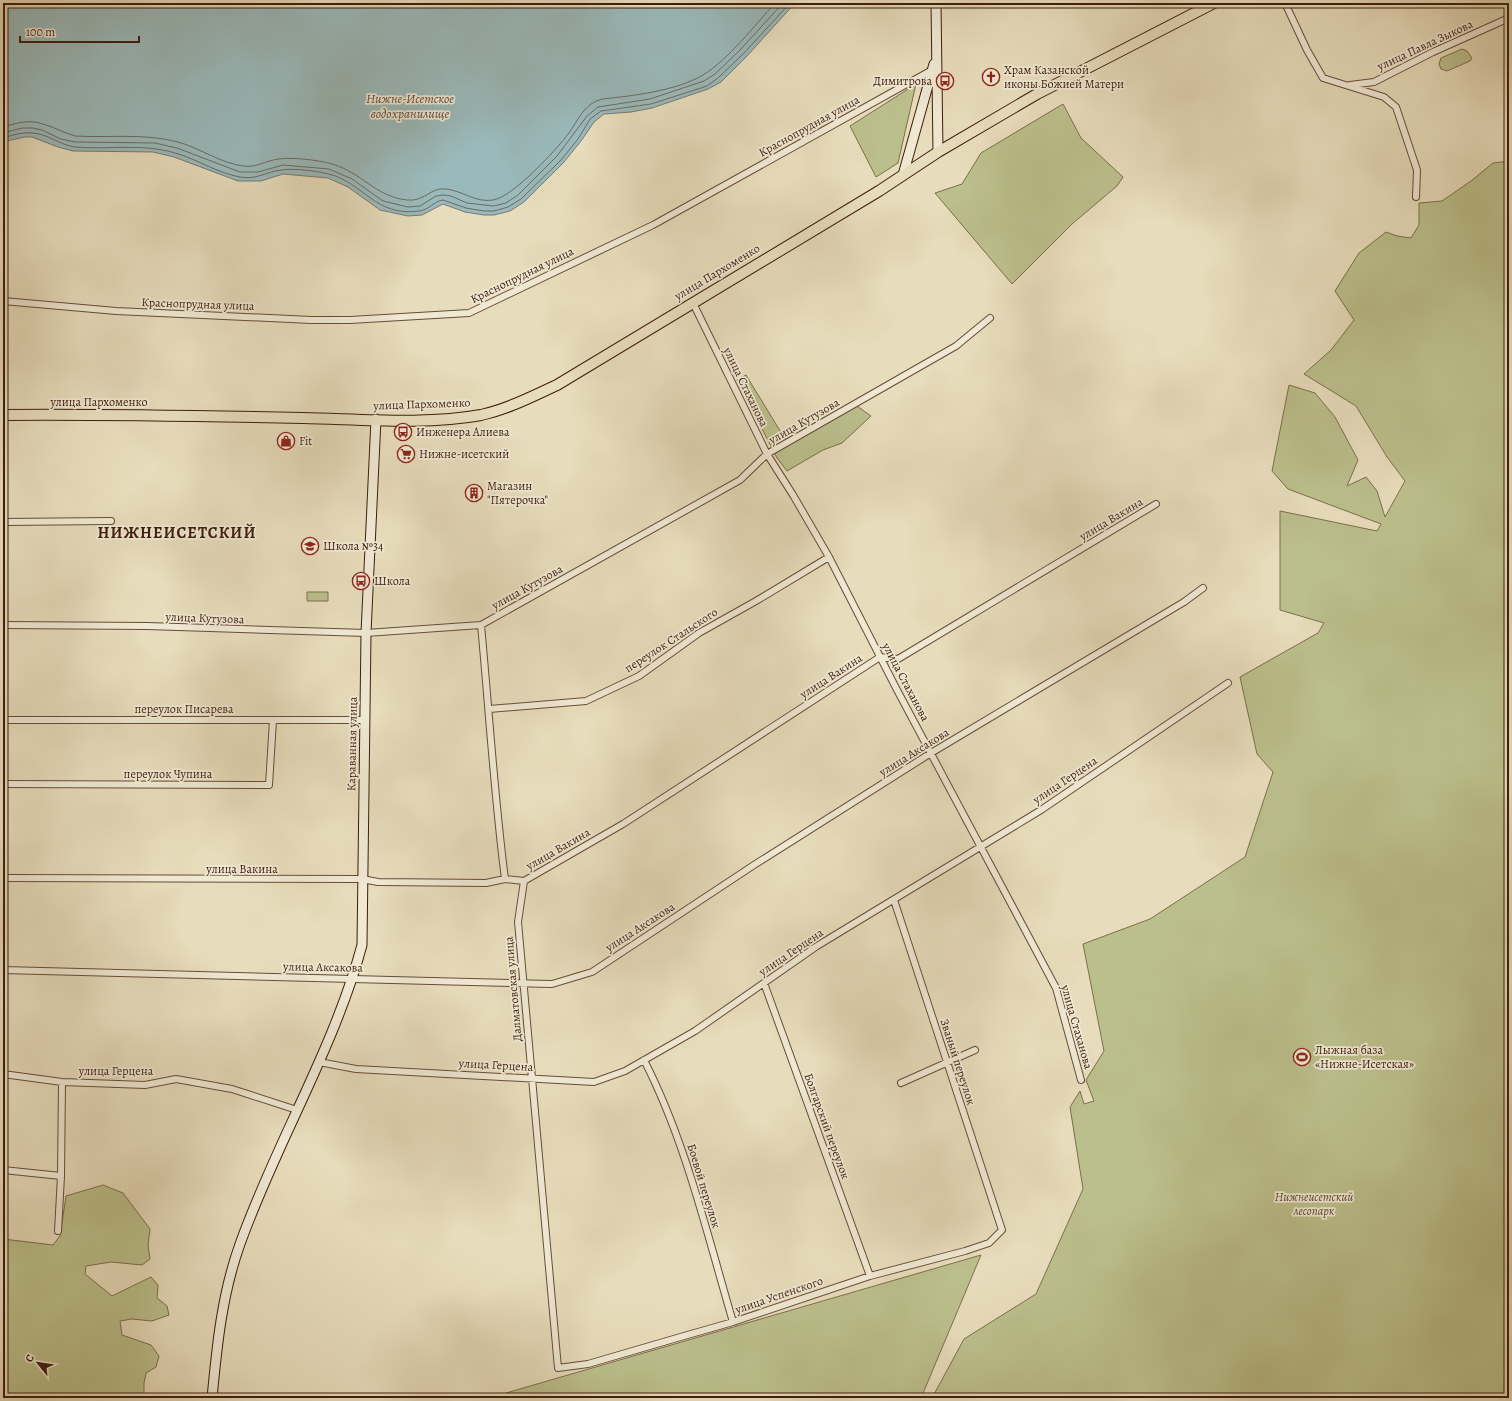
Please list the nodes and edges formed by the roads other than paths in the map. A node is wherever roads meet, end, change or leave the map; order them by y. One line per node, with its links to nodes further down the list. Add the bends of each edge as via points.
1 (936, 3): 5 (street)
2 (1214, 3): 8 (main road, улица Пархоменко, via 1037,94)
3 (1285, 3): 7 (street, via 1323,78)
4 (1509, 18): 7 (street, улица Павла Зыкова, via 1374,82)
5 (937, 53): 6 (street); 8 (street)
6 (932, 70): 9 (street); 11 (street, Краснопрудная улица, via 653,225 469,313 311,320 116,311)
7 (1348, 86): 10 (street, via 1384,97 1396,107 1417,170)
8 (938, 152): 9 (main road, улица Пархоменко)
9 (903, 175): 12 (main road, улица Пархоменко)
10 (1416, 197)
11 (3, 302)
12 (693, 303): 15 (main road, улица Пархоменко, via 557,385 509,406 482,414 454,418); 16 (street, улица Стаханова)
13 (990, 318): 16 (street, улица Кутузова, via 956,346)
14 (3, 415): 15 (main road, улица Пархоменко, via 113,414)
15 (376, 419): 24 (street, Караванная улица)
16 (767, 454): 20 (street, улица Стаханова); 23 (street, улица Кутузова, via 740,480)
17 (1156, 504): 25 (street, улица Вакина, via 898,659)
18 (111, 521): 19 (street)
19 (3, 522)
20 (828, 557): 25 (street, улица Стаханова); 27 (street, переулок Стальского, via 699,633 638,676 586,701)
21 (1203, 588): 31 (street, улица Аксакова, via 1184,602)
22 (3, 625): 24 (street, улица Кутузова, via 147,626)
23 (481, 625): 24 (street, улица Кутузова); 27 (street)
24 (366, 633): 30 (street, Караванная улица)
25 (880, 657): 31 (street, улица Стаханова); 37 (street, улица Вакина, via 624,824)
26 (1228, 683): 33 (street, улица Герцена, via 1041,810)
27 (489, 709): 35 (street, via 497,819)
28 (3, 720): 29 (street, переулок Писарева)
29 (273, 720): 30 (street, переулок Писарева); 32 (street, переулок Чупина, via 269,785)
30 (365, 720): 36 (street, Караванная улица)
31 (931, 754): 33 (street, улица Стаханова); 41 (street, улица Аксакова, via 754,864 592,972 552,984)
32 (3, 784)
33 (981, 847): 38 (street, улица Герцена); 49 (street, улица Стаханова, via 1056,988)
34 (3, 878): 36 (street, улица Вакина)
35 (505, 878): 36 (street, улица Вакина, via 486,883 378,882); 37 (street)
36 (362, 879): 40 (street, Караванная улица, via 362,945)
37 (524, 881): 41 (street, Далматовская улица, via 518,922)
38 (894, 900): 42 (street, улица Герцена, via 817,946); 46 (street, Званый переулок)
39 (3, 970): 40 (street, улица Аксакова)
40 (352, 979): 41 (street, улица Аксакова); 45 (street, Караванная улица)
41 (523, 982): 48 (street, Далматовская улица)
42 (764, 983): 44 (street, улица Герцена, via 695,1031); 57 (street, Болгарский переулок)
43 (975, 1050): 46 (street)
44 (644, 1060): 48 (street, улица Герцена, via 625,1071 594,1082); 58 (street, Боевой переулок, via 660,1092 689,1172)
45 (319, 1062): 48 (street, улица Герцена, via 356,1069); 52 (street, Караванная улица)
46 (947, 1064): 51 (street); 55 (street, Званый переулок)
47 (3, 1074): 50 (street, улица Герцена)
48 (532, 1078): 59 (street, Далматовская улица)
49 (1081, 1080)
50 (62, 1082): 52 (street, улица Герцена, via 145,1085 176,1079 232,1089); 54 (street)
51 (901, 1083)
52 (297, 1110): 60 (street, Караванная улица, via 240,1245 225,1295)
53 (3, 1170): 54 (street)
54 (61, 1176): 56 (street)
55 (1002, 1230): 57 (street, улица Успенского, via 989,1243)
56 (58, 1231)
57 (870, 1276): 58 (street, улица Успенского)
58 (733, 1322): 59 (street, улица Успенского, via 588,1364)
59 (558, 1368)
60 (212, 1398)

